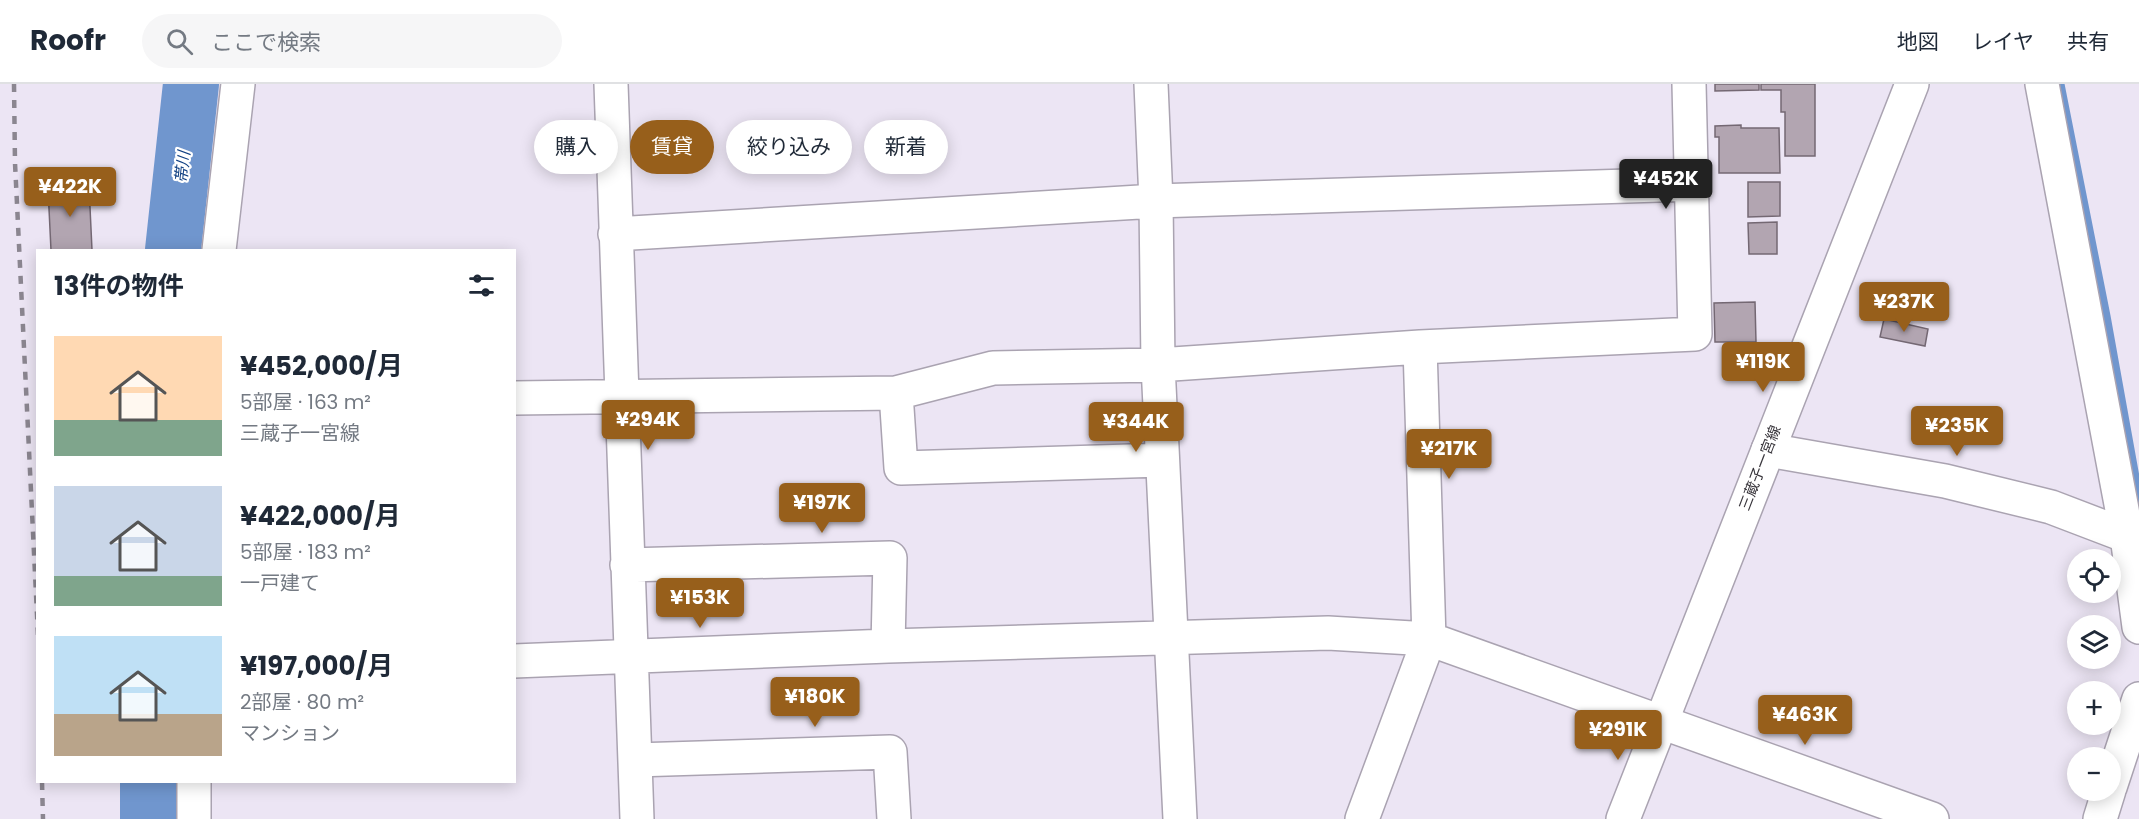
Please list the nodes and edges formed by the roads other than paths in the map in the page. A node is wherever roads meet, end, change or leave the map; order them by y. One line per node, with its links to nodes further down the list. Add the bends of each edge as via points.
1 (238, 84): 10 (street)
2 (611, 84): 9 (street)
3 (1151, 84): 8 (street)
4 (1689, 84): 7 (street)
5 (1912, 84): 16 (street, 三蔵子一宮線)
6 (2042, 84): 18 (street)
7 (1691, 184): 8 (street); 11 (street, via 1695,334)
8 (1156, 201): 9 (street); 12 (street)
9 (615, 234): 14 (street)
10 (219, 249)
11 (1420, 347): 12 (street); 22 (street)
12 (1158, 365): 13 (street, via 993,368); 17 (street)
13 (896, 393): 14 (street); 17 (street, via 901,468)
14 (621, 396): 15 (street); 19 (street)
15 (516, 398)
16 (1767, 450): 18 (street, via 1946,481 2050,507); 27 (street, 三蔵子一宮線)
17 (1162, 460): 21 (street)
18 (2127, 536): 20 (street)
19 (627, 565): 23 (street, via 890,558); 24 (street)
20 (2139, 627)
21 (1170, 639): 22 (street, via 1328,633); 23 (street); 35 (street)
22 (1429, 639): 27 (street); 36 (street)
23 (888, 646): 24 (street)
24 (632, 657): 25 (street); 29 (street)
25 (516, 661)
26 (2139, 699): 28 (street)
27 (1661, 721): 37 (street, 三蔵子一宮線); 38 (street)
28 (2121, 755)
29 (635, 760): 33 (street); 34 (street, via 890,752)
30 (194, 783): 32 (street)
31 (2106, 801): 39 (street)
32 (194, 819)
33 (637, 819)
34 (894, 819)
35 (1180, 819)
36 (1362, 819)
37 (1623, 819)
38 (1932, 819)
39 (2100, 819)

